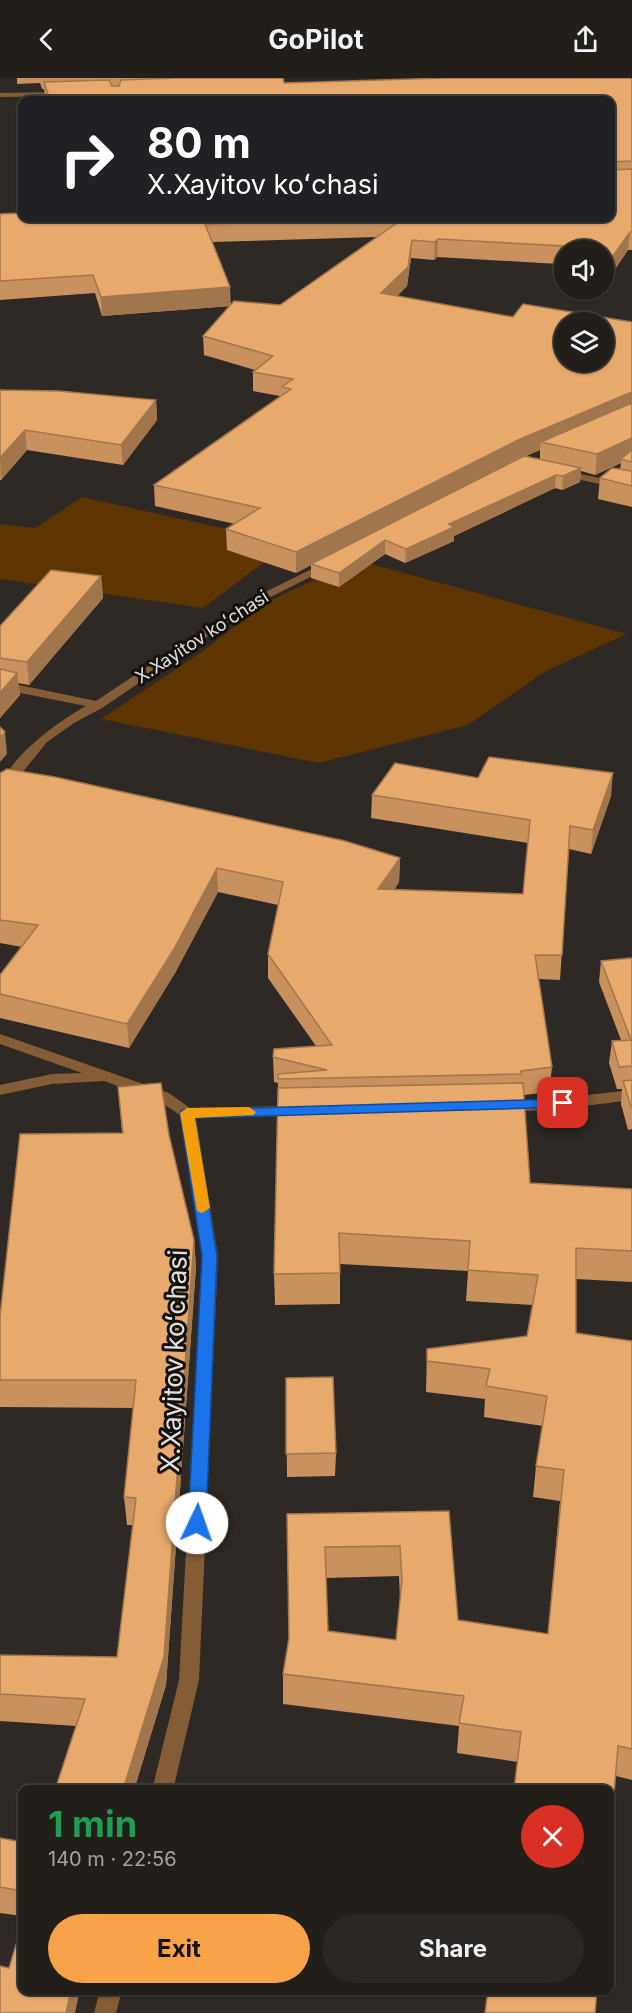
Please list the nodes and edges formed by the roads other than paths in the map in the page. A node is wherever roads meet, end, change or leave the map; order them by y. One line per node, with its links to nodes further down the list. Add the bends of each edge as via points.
1 (68, 93): 2 (street)
2 (0, 95)
3 (555, 471): 4 (street)
4 (632, 488)
5 (342, 556): 7 (street, X.Xayitov koʻchasi, via 247,605)
6 (0, 685): 7 (street)
7 (98, 705): 8 (street, X.Xayitov koʻchasi, via 44,739)
8 (0, 791)
9 (0, 1039): 10 (street)
10 (108, 1078): 11 (street, via 52,1079); 15 (street, via 164,1096)
11 (0, 1090)
12 (632, 1095): 13 (street)
13 (484, 1107)
14 (318, 1110): 15 (street)
15 (187, 1113): 16 (street, X.Xayitov koʻchasi, via 210,1256 189,1680)
16 (163, 1785)
17 (110, 1995): 18 (street)
18 (105, 2013)

